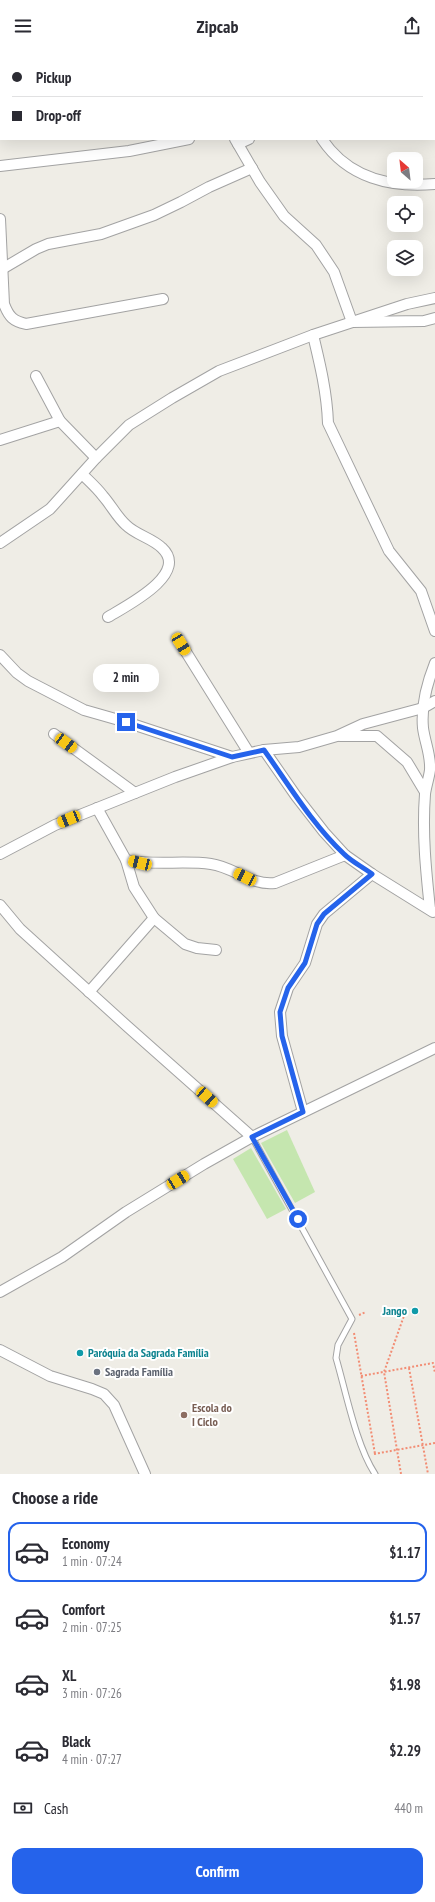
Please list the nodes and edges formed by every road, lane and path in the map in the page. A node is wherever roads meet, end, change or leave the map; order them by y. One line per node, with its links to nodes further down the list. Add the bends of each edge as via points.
1 (184, 140): 4 (street, via 129,151)
2 (323, 140): 6 (street, via 342,163 377,180 396,185)
3 (237, 142): 5 (street)
4 (0, 166)
5 (252, 168): 8 (street, via 154,215 101,234 48,244); 12 (street, via 284,216 316,245 334,272)
6 (435, 184)
7 (0, 219): 8 (street)
8 (1, 271): 10 (street, via 4,304 9,315 15,321 26,324)
9 (435, 298): 12 (street, via 407,304)
10 (163, 299)
11 (435, 318): 12 (street, via 424,321)
12 (352, 322): 13 (street)
13 (313, 335): 17 (street, via 219,372 172,398 129,425); 21 (street, via 326,394 328,423 389,551 421,591)
14 (36, 376): 15 (street)
15 (60, 421): 16 (street); 17 (street)
16 (0, 440)
17 (96, 458): 18 (street)
18 (82, 474): 19 (street, via 50,509); 20 (street, via 126,526 162,547 169,562 166,574 159,583)
19 (0, 543)
20 (108, 617)
21 (435, 631)
22 (181, 644): 30 (street)
23 (0, 655): 31 (street, via 28,681 84,710)
24 (435, 663): 26 (street, via 429,678)
25 (435, 701): 26 (street)
26 (424, 708): 28 (street, via 363,724); 32 (street, via 423,728 429,750 430,770)
27 (54, 734): 33 (street)
28 (337, 736): 29 (street, via 299,747); 32 (street, via 377,736 408,762)
29 (264, 750): 30 (street); 36 (street, via 296,796)
30 (249, 753): 31 (street)
31 (232, 757): 33 (street, via 175,776)
32 (425, 792): 40 (street, via 423,850)
33 (135, 793): 34 (street)
34 (97, 808): 35 (street, via 55,825); 37 (street)
35 (0, 854)
36 (345, 855): 37 (street, via 275,883 264,884 212,864 140,863); 38 (street)
37 (126, 860): 41 (street, via 134,887)
38 (372, 874): 40 (street); 45 (street, via 324,914 317,924 305,963 288,988 280,1012 282,1036)
39 (0, 904): 43 (street, via 20,929)
40 (432, 911)
41 (154, 918): 42 (street, via 185,944); 43 (street)
42 (216, 950)
43 (89, 992): 46 (street)
44 (435, 1048): 45 (street)
45 (303, 1112): 46 (street)
46 (252, 1137): 47 (street, via 126,1212 62,1257); 49 (lane)
47 (0, 1292)
48 (405, 1313): 52 (path)
49 (352, 1320): 54 (path); 59 (lane, via 336,1351)
50 (0, 1350): 60 (street, via 50,1376 104,1394 114,1405)
51 (409, 1368): 52 (path); 53 (path, via 433,1363); 56 (path)
52 (384, 1372): 54 (path); 57 (path)
53 (435, 1373)
54 (361, 1376): 58 (path)
55 (435, 1443): 56 (path)
56 (423, 1445): 57 (path); 63 (path)
57 (397, 1450): 58 (path); 62 (path)
58 (375, 1454): 59 (path)
59 (365, 1455): 61 (lane)
60 (145, 1474)
61 (375, 1474)
62 (401, 1474)
63 (428, 1474)

